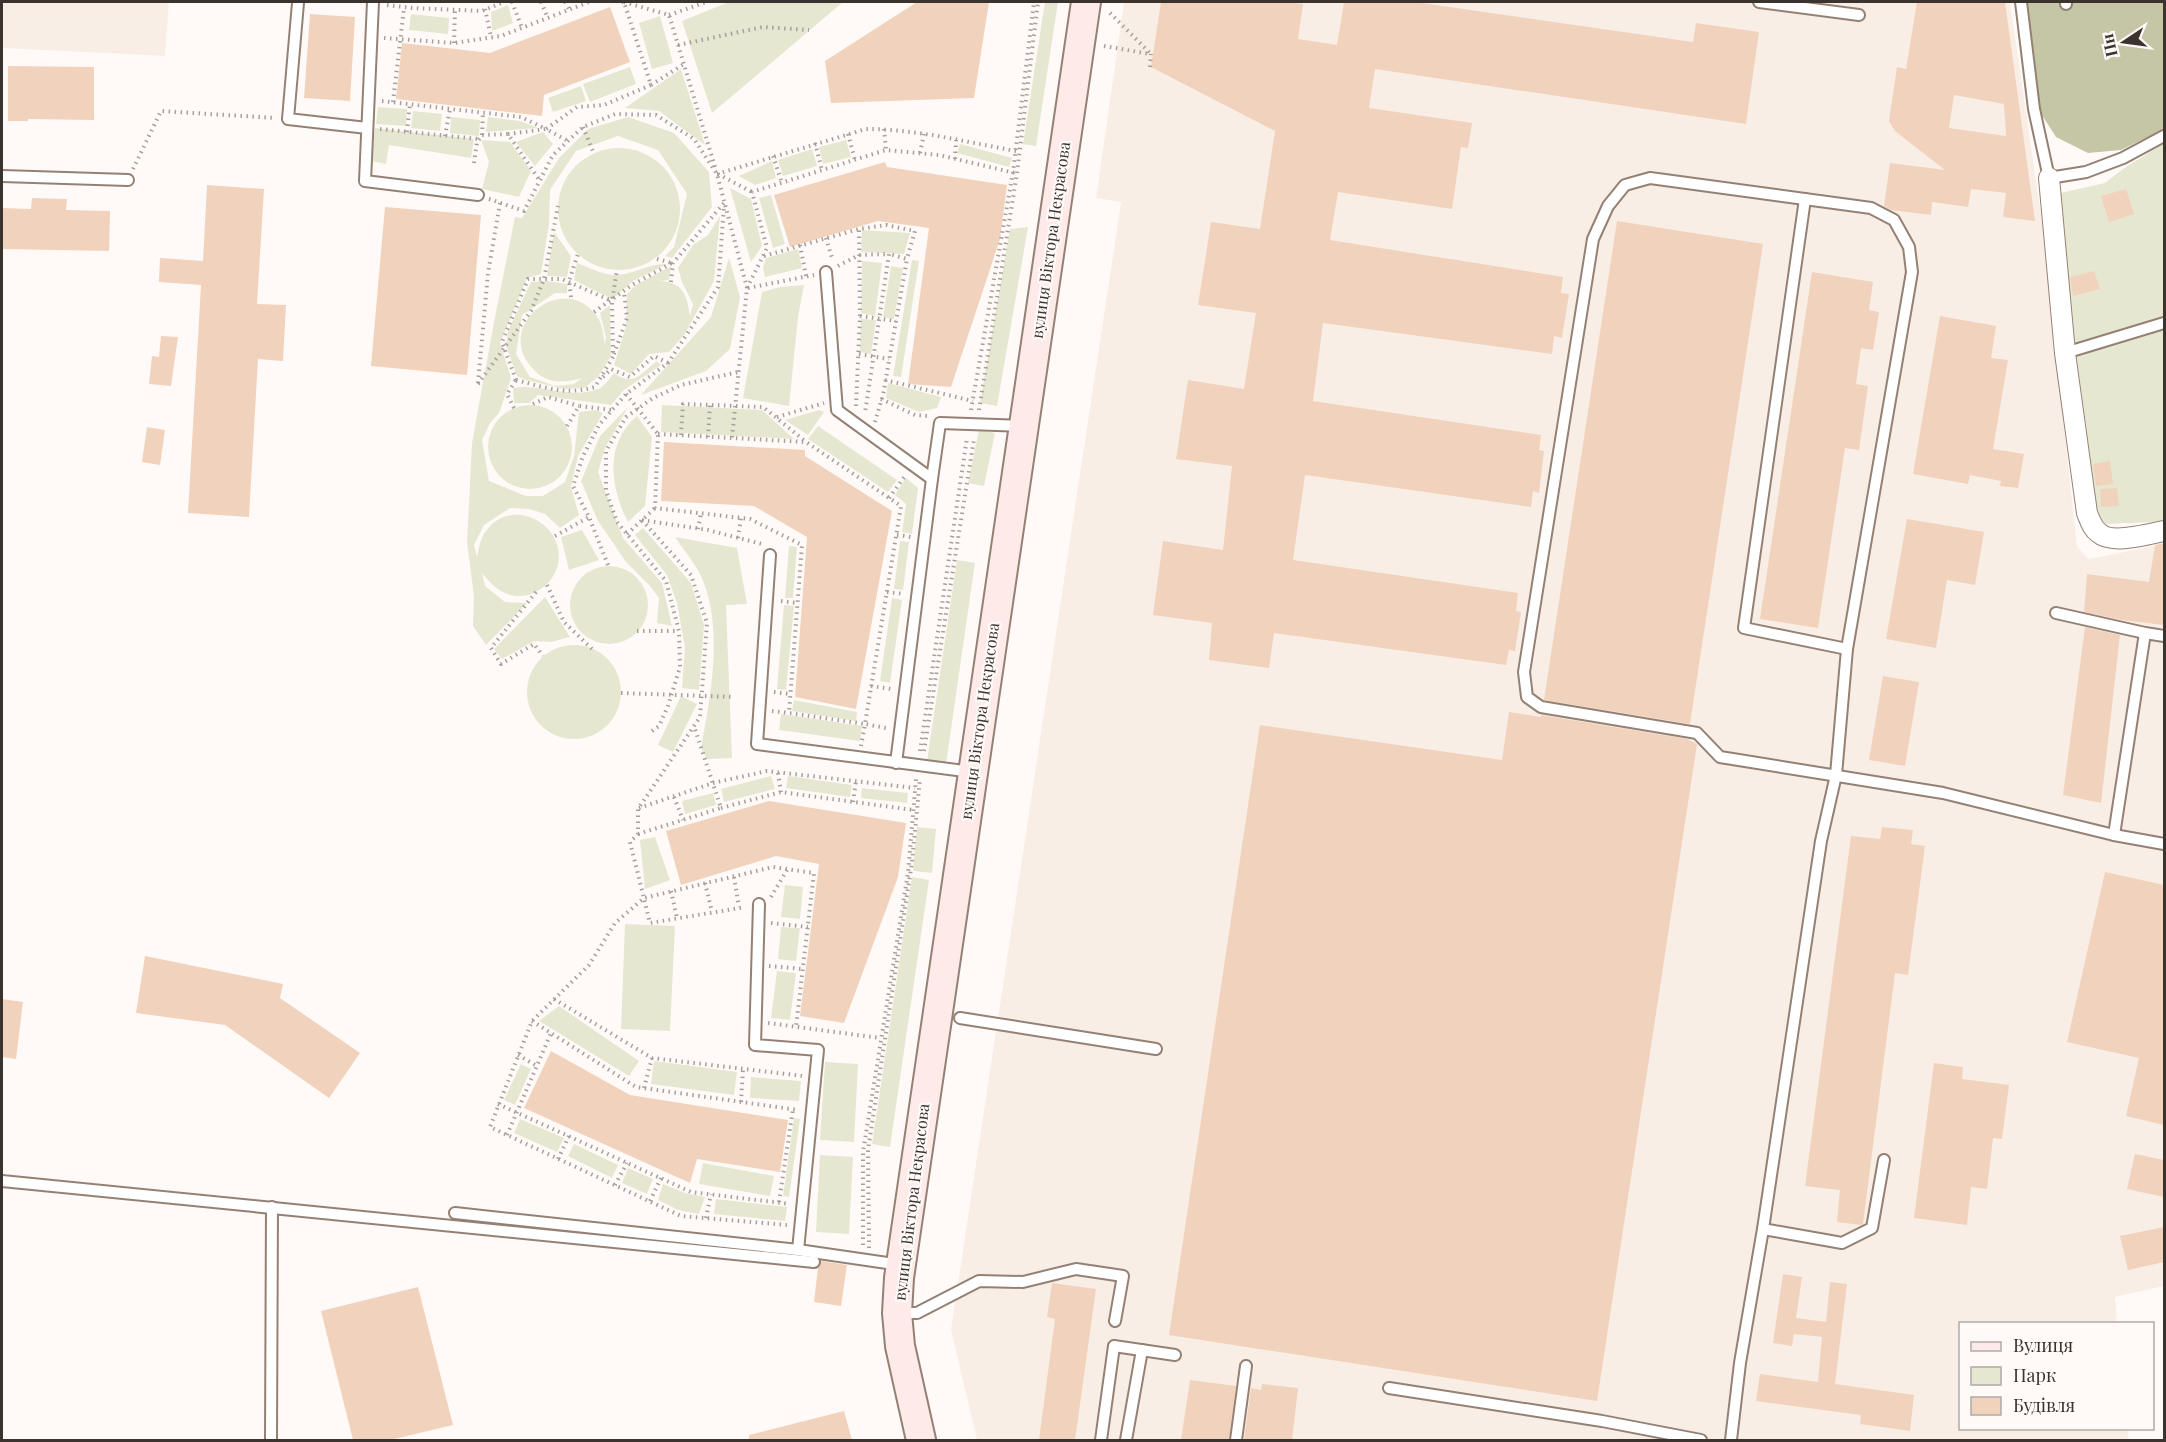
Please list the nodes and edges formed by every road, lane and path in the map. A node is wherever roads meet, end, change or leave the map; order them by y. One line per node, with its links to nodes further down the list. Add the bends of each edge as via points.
1 (373, 2): 15 (path); 25 (lane)
2 (504, 2): 16 (path)
3 (512, 2): 22 (path)
4 (541, 2): 21 (path)
5 (565, 2): 17 (path)
6 (589, 2): 17 (path)
7 (619, 2): 8 (path)
8 (624, 2): 19 (path); 33 (path)
9 (706, 2): 19 (path)
10 (1036, 2): 55 (path)
11 (1759, 2): 20 (lane)
12 (2021, 2): 66 (lane, via 2034,109)
13 (298, 3): 39 (lane)
14 (1098, 7): 30 (path); 126 (main road, вулиця Віктора Некрасова)
15 (404, 8): 18 (path); 26 (path)
16 (485, 9): 18 (path); 24 (path)
17 (569, 9): 21 (path)
18 (455, 10): 27 (path)
19 (669, 15): 28 (path)
20 (1859, 15)
21 (548, 18): 22 (path)
22 (522, 28): 24 (path)
23 (809, 30): 28 (path, via 763,27)
24 (491, 37): 27 (path)
25 (371, 38): 26 (path); 34 (lane)
26 (400, 39): 27 (path); 35 (path)
27 (453, 43)
28 (678, 45): 31 (path)
29 (1104, 46): 30 (path)
30 (1151, 54): 32 (path)
31 (684, 64): 33 (path); 64 (path)
32 (1150, 67)
33 (651, 85): 42 (path, via 604,105 577,107)
34 (368, 100): 35 (path); 41 (lane)
35 (393, 103): 36 (path)
36 (410, 105): 37 (path); 44 (path)
37 (450, 109): 38 (path); 48 (path)
38 (483, 113): 42 (path, via 521,117); 50 (path)
39 (288, 119): 41 (lane); 67 (path, via 161,111)
40 (583, 127): 52 (path); 57 (path); 64 (path, via 615,114 656,115 694,139)
41 (367, 128): 44 (path); 71 (lane, via 364,182)
42 (546, 129): 47 (path); 52 (path)
43 (884, 129): 45 (path); 46 (path); 54 (path)
44 (407, 132): 48 (path)
45 (848, 134): 53 (path); 60 (path)
46 (924, 134): 51 (path); 56 (path)
47 (508, 135): 50 (path); 68 (path)
48 (445, 136): 50 (path)
49 (2164, 136): 66 (lane, via 2086,172)
50 (480, 137): 61 (path)
51 (956, 140): 55 (path); 59 (path)
52 (568, 141): 68 (path, via 553,155)
53 (815, 143): 58 (path); 62 (path)
54 (886, 150): 56 (path); 60 (path)
55 (1017, 152): 63 (path)
56 (920, 153): 59 (path)
57 (594, 154)
58 (773, 156): 64 (path); 69 (path)
59 (955, 159): 63 (path)
60 (855, 160): 62 (path)
61 (474, 163)
62 (822, 170): 69 (path)
63 (1015, 173): 113 (path); 124 (path)
64 (717, 174): 70 (path); 73 (path)
65 (2, 176): 67 (lane)
66 (2049, 178): 101 (street)
67 (128, 180)
68 (540, 181): 74 (path, via 524,212)
69 (782, 183): 70 (path)
70 (752, 192): 82 (path, via 767,248)
71 (478, 195): 74 (path)
72 (1805, 199): 162 (lane, via 1871,208 1894,220 1909,247 1912,272); 162 (lane, via 1744,628); 182 (lane, via 1650,178 1625,185 1608,206 1593,239 1524,672 1527,697 1541,706 1697,733 1720,757)
73 (724, 202): 85 (path); 92 (path); 105 (path, via 718,287)
74 (500, 203): 100 (path, via 488,273 478,384)
75 (558, 206): 89 (path)
76 (859, 229): 77 (path); 81 (path); 84 (path, via 886,225 915,231)
77 (826, 238): 78 (path); 81 (path, via 835,267)
78 (800, 245): 82 (path); 88 (path)
79 (578, 254): 90 (path)
80 (889, 254): 81 (path); 84 (path); 127 (path)
81 (859, 255): 97 (path)
82 (763, 256): 92 (path)
83 (657, 259): 85 (path)
84 (907, 260): 98 (path)
85 (673, 263): 91 (path); 93 (path)
86 (617, 270): 95 (path)
87 (826, 272): 88 (path); 112 (lane)
88 (806, 276): 92 (path)
89 (544, 279): 90 (path); 100 (path, via 531,311); 100 (path, via 528,279 502,342)
90 (569, 282): 94 (path); 95 (path)
91 (671, 282)
92 (747, 288): 106 (path)
93 (624, 292): 95 (path); 103 (path, via 627,318)
94 (571, 297)
95 (612, 301): 96 (path); 103 (path)
96 (594, 312)
97 (860, 316): 98 (path); 102 (path)
98 (896, 321): 104 (path)
99 (2164, 323): 101 (lane)
100 (505, 349): 107 (path)
101 (2065, 353): 142 (street, via 2092,526 2112,539)
102 (859, 354): 104 (path); 123 (path)
103 (613, 357): 109 (path)
104 (889, 359): 108 (path)
105 (668, 363): 109 (path, via 654,356 630,377 611,369); 110 (path)
106 (738, 372): 117 (path); 119 (path, via 681,385)
107 (516, 380): 109 (path, via 563,392 595,387); 118 (path, via 507,394)
108 (885, 380): 111 (path); 113 (path)
109 (598, 381)
110 (626, 394): 119 (path); 120 (path)
111 (882, 399): 122 (path, via 915,415); 127 (path)
112 (836, 400): 121 (path); 123 (lane, via 837,410)
113 (973, 401): 124 (path)
114 (533, 404): 116 (path, via 548,397)
115 (710, 405): 117 (path); 129 (path, via 683,404); 130 (path)
116 (579, 406): 120 (path); 125 (path)
117 (734, 406): 121 (path, via 763,407); 131 (path)
118 (514, 408)
119 (639, 408): 128 (path); 143 (path, via 626,417 606,451 606,491 617,522)
120 (612, 410): 138 (path, via 583,456 573,486)
121 (776, 417): 132 (path)
122 (937, 417)
123 (852, 421): 127 (lane)
124 (973, 425): 126 (lane); 134 (lane, via 940,423); 179 (path); 179 (path)
125 (567, 426)
126 (1023, 426): 181 (main road, вулиця Віктора Некрасова)
127 (867, 432): 133 (lane)
128 (658, 434): 129 (path); 136 (path)
129 (681, 435): 130 (path)
130 (708, 437): 131 (path)
131 (732, 438): 132 (path)
132 (806, 442): 135 (path)
133 (913, 465): 134 (lane); 135 (path)
134 (932, 479): 176 (lane)
135 (889, 498): 144 (path, via 902,506)
136 (655, 508): 137 (path); 140 (path)
137 (702, 513): 139 (path); 141 (path)
138 (589, 517): 145 (path); 149 (path)
139 (741, 518): 146 (path); 155 (path, via 802,545)
140 (642, 520): 141 (path); 143 (path); 170 (path, via 691,575 707,623)
141 (698, 529): 146 (path)
142 (2164, 531)
143 (627, 534): 158 (path, via 666,581)
144 (897, 535): 147 (path); 152 (path)
145 (555, 536)
146 (738, 538): 148 (path, via 767,545)
147 (915, 538)
148 (770, 555): 178 (lane, via 757,744)
149 (608, 565)
150 (547, 585): 161 (path, via 564,622)
151 (536, 592): 163 (path, via 491,648 501,664 534,644)
152 (887, 592): 153 (path); 164 (path)
153 (907, 595)
154 (780, 601): 155 (path)
155 (798, 603): 169 (path)
156 (2056, 613): 159 (lane)
157 (638, 631): 158 (path)
158 (679, 631): 168 (path, via 680,667)
159 (2145, 633): 160 (lane); 194 (lane)
160 (2164, 636)
161 (592, 648)
162 (1848, 649): 182 (lane)
163 (543, 656)
164 (871, 686): 165 (path); 174 (path)
165 (895, 690)
166 (774, 692): 169 (path)
167 (621, 693): 168 (path)
168 (672, 694): 170 (path); 177 (path)
169 (790, 694): 173 (path)
170 (702, 697): 171 (path); 175 (path, via 700,717)
171 (734, 697)
172 (772, 711): 173 (path)
173 (789, 713): 174 (path)
174 (865, 724): 176 (path)
175 (694, 725): 184 (path); 190 (path)
176 (900, 730): 178 (lane)
177 (652, 731)
178 (896, 763): 179 (lane)
179 (920, 766): 181 (lane); 185 (path); 245 (path, via 912,862 868,1150)
180 (778, 772): 183 (path); 184 (path); 186 (path)
181 (972, 772): 247 (main road, вулиця Віктора Некрасова)
182 (1836, 775): 194 (lane, via 1943,793); 242 (lane, via 1821,841)
183 (856, 781): 185 (path); 188 (path)
184 (713, 783): 187 (path); 189 (path)
185 (915, 788): 191 (path)
186 (781, 792): 188 (path); 189 (path)
187 (674, 797): 190 (path); 192 (path)
188 (853, 802): 191 (path)
189 (721, 808): 192 (path)
190 (638, 809): 193 (path)
191 (913, 810): 214 (path, via 908,873)
192 (683, 820): 193 (path)
193 (638, 834): 200 (path, via 630,842)
194 (2114, 834): 195 (lane)
195 (2164, 844)
196 (788, 870): 201 (path, via 768,902)
197 (734, 877): 202 (path)
198 (705, 883): 203 (path)
199 (671, 891): 204 (path)
200 (644, 898): 204 (path, via 650,923); 209 (path, via 615,923 589,964)
201 (759, 904): 202 (path); 244 (lane, via 755,1045 818,1050)
202 (740, 908): 203 (path)
203 (712, 912): 204 (path)
204 (677, 918)
205 (768, 922): 206 (path)
206 (808, 927)
207 (766, 965): 208 (path)
208 (803, 969)
209 (554, 999): 211 (path); 217 (path)
210 (960, 1018): 215 (lane)
211 (532, 1021): 213 (path); 216 (path)
212 (764, 1023): 214 (path)
213 (551, 1033): 218 (path); 221 (path, via 636,1087)
214 (880, 1038): 243 (path, via 863,1152 864,1242)
215 (1156, 1048)
216 (518, 1055): 218 (path); 223 (path)
217 (652, 1058): 219 (path); 221 (path)
218 (537, 1066): 226 (path)
219 (743, 1069): 220 (path); 222 (path)
220 (807, 1076)
221 (644, 1088): 222 (path)
222 (741, 1102): 224 (path)
223 (498, 1104): 226 (path); 227 (path, via 490,1127)
224 (793, 1109): 225 (path); 237 (path)
225 (805, 1111)
226 (516, 1112): 227 (path); 228 (path)
227 (507, 1135): 229 (path)
228 (569, 1136): 229 (path); 231 (path)
229 (558, 1159): 234 (path)
230 (1884, 1160): 242 (lane, via 1872,1228 1842,1243)
231 (627, 1163): 232 (path); 234 (path)
232 (661, 1178): 235 (path, via 691,1192); 236 (path)
233 (2, 1181): 238 (lane)
234 (615, 1185): 236 (path)
235 (711, 1194): 237 (path); 240 (path)
236 (650, 1201): 240 (path, via 681,1216)
237 (779, 1202): 241 (path, via 792,1204)
238 (272, 1207): 246 (lane); 254 (lane)
239 (455, 1213): 244 (lane)
240 (705, 1218): 241 (path)
241 (789, 1225): 244 (path, via 788,1239)
242 (1763, 1229): 260 (lane)
243 (853, 1242)
244 (798, 1245): 245 (lane)
245 (869, 1260): 247 (lane)
246 (814, 1262)
247 (901, 1265): 248 (main road, вулиця Віктора Некрасова)
248 (897, 1313): 249 (lane, via 917,1312 979,1281 1023,1282 1076,1269 1123,1276); 255 (main road, вулиця Віктора Некрасова, via 900,1346)
249 (1115, 1321)
250 (1142, 1350): 251 (lane); 256 (lane, via 1114,1346); 257 (lane)
251 (1175, 1355)
252 (1246, 1366): 258 (lane)
253 (1389, 1388): 259 (lane)
254 (271, 1440)
255 (921, 1440)
256 (1101, 1440)
257 (1126, 1440)
258 (1236, 1440)
259 (1701, 1440)
260 (1731, 1440)

